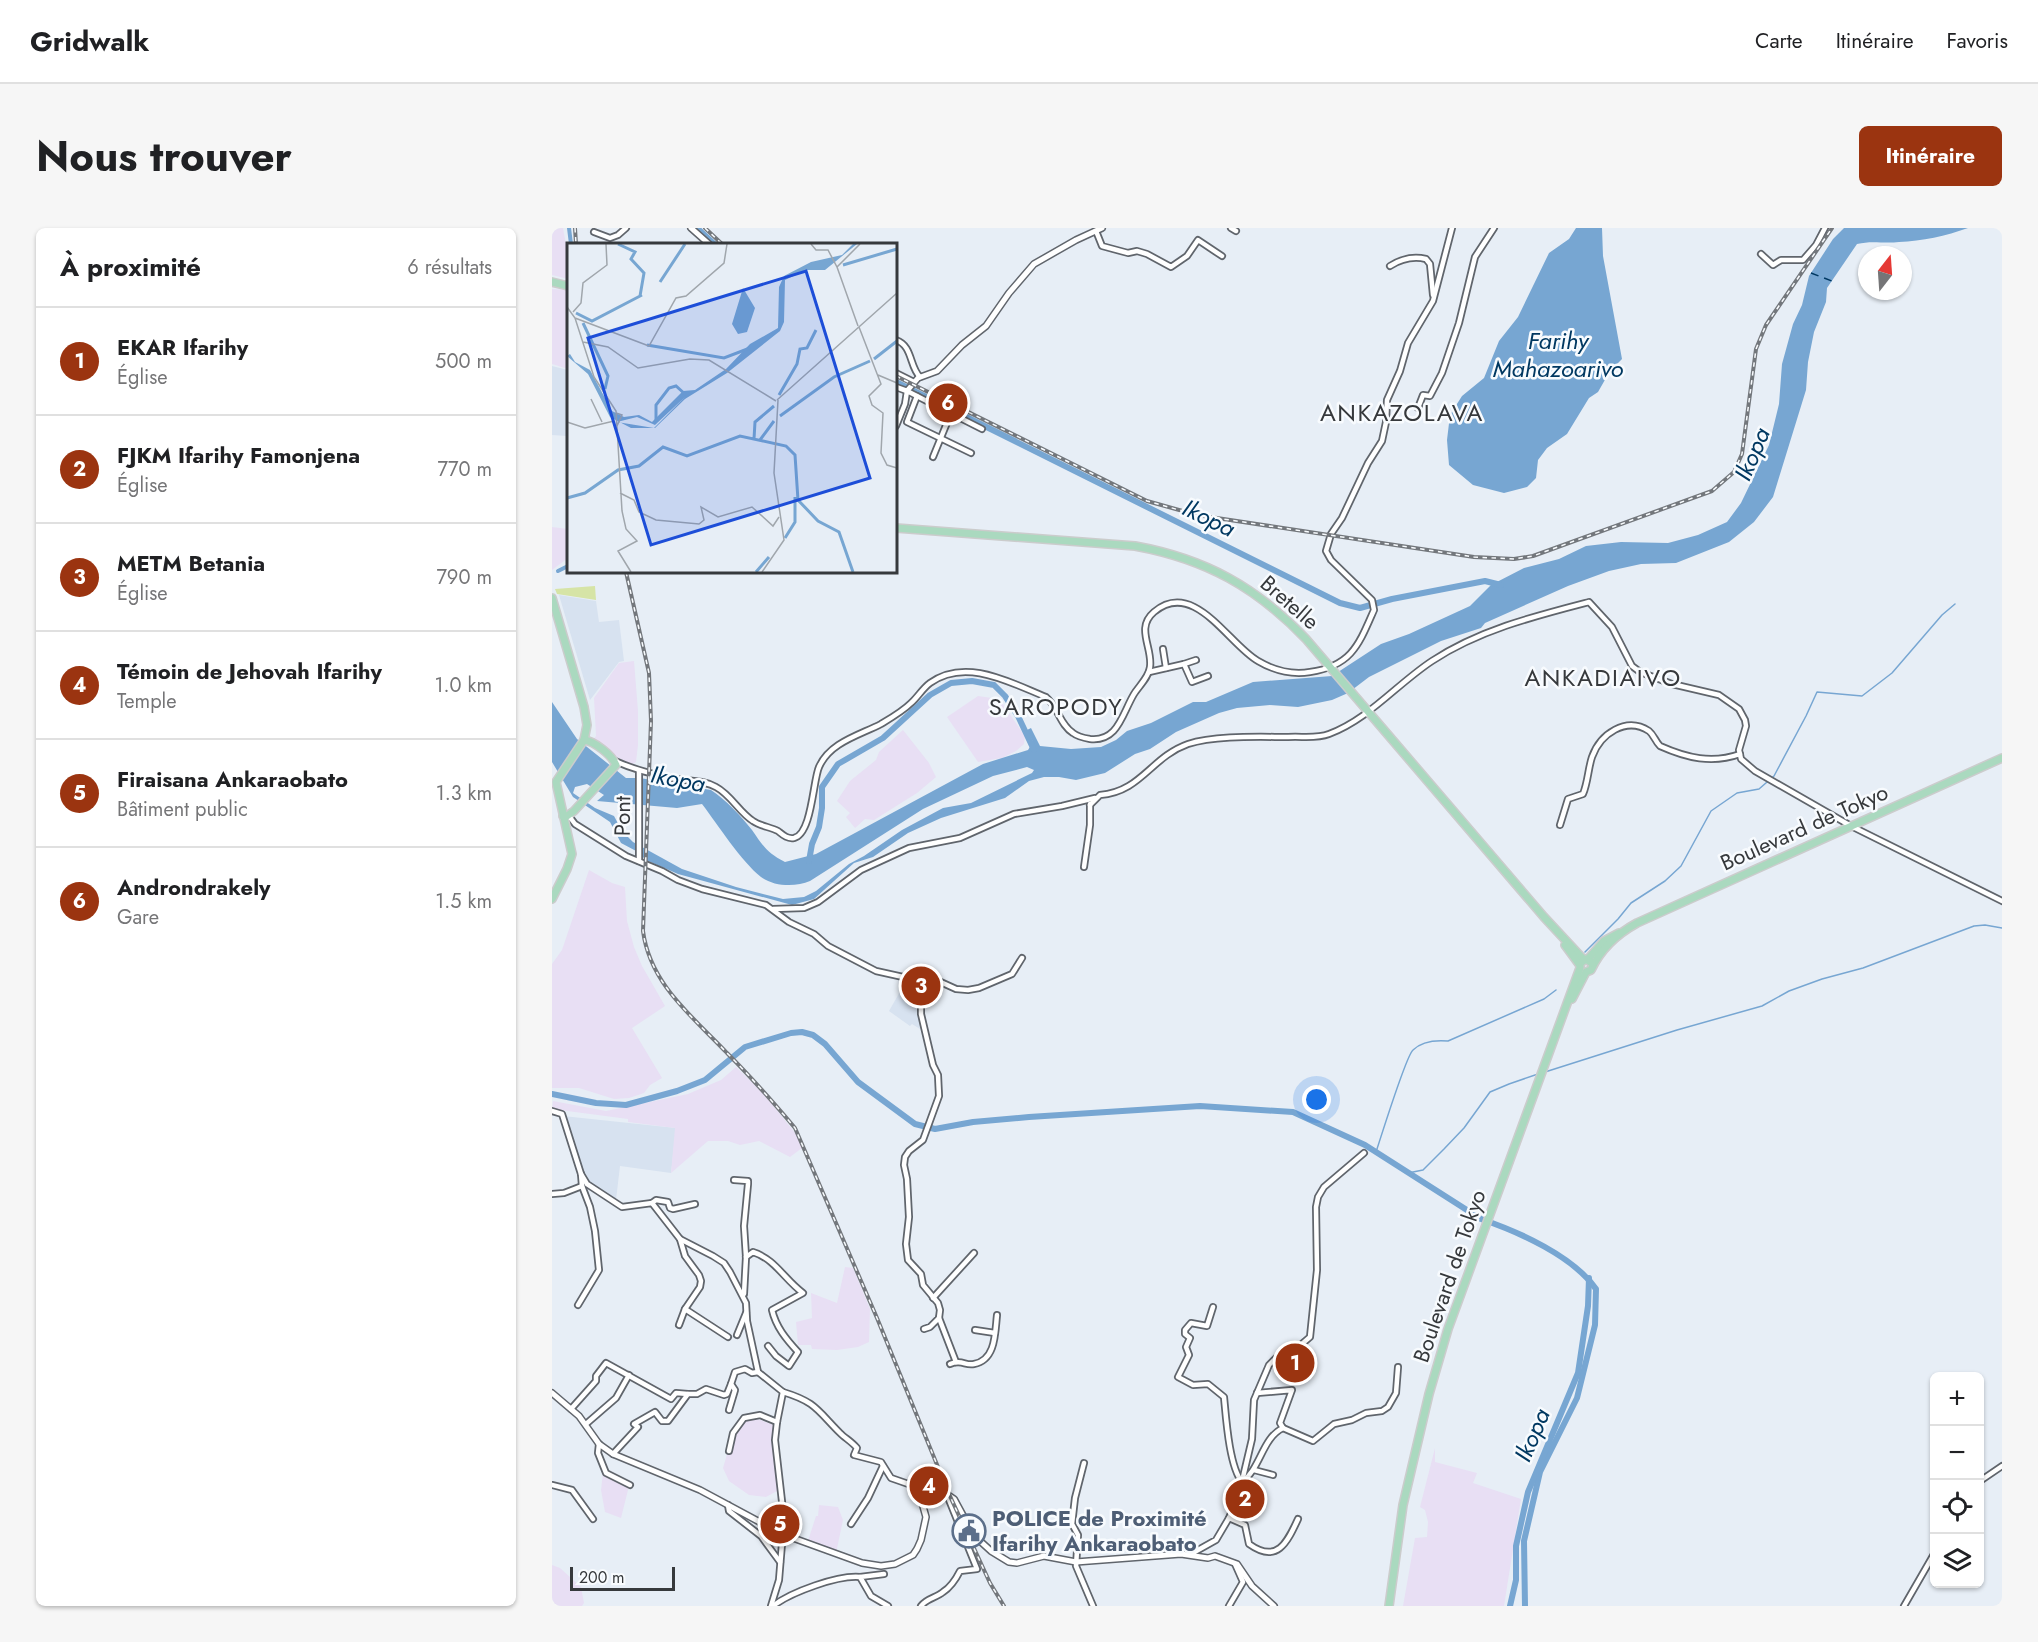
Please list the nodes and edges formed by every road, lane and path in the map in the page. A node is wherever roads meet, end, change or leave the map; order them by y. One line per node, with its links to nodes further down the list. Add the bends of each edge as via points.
1 (626, 228): 10 (street)
2 (691, 228): 12 (street)
3 (1231, 228): 8 (street)
4 (1452, 228): 18 (street)
5 (1494, 228): 25 (street, via 1475,257 1460,323 1442,373 1430,396 1423,394)
6 (1825, 228): 13 (street, via 1803,260 1781,260 1773,265)
7 (1099, 230): 14 (street, via 1102,246 1128,253 1137,251 1171,267 1187,256 1198,240); 21 (street, via 1034,264 986,326 937,371)
8 (1236, 231)
9 (594, 232): 10 (street)
10 (610, 238): 11 (street)
11 (608, 243)
12 (708, 243)
13 (1761, 254)
14 (1222, 256)
15 (1390, 266): 18 (street, via 1409,258 1426,259 1430,264)
16 (552, 282): 17 (main road)
17 (567, 286)
18 (1433, 300): 38 (street, via 1408,343 1392,386 1382,441 1327,544 1331,560 1373,603 1374,610 1355,650)
19 (897, 340): 21 (street, via 909,351)
20 (897, 374): 23 (street)
21 (920, 377): 23 (street)
22 (897, 387): 23 (street)
23 (910, 387): 24 (street); 27 (street)
24 (917, 396): 26 (street); 29 (street, via 907,422)
25 (1418, 408)
26 (951, 413): 28 (street); 29 (street)
27 (897, 424)
28 (982, 429)
29 (941, 438): 30 (street); 31 (street)
30 (971, 453)
31 (933, 457)
32 (897, 528): 38 (main road, Bretelle, via 1099,542 1180,556 1225,575 1268,603)
33 (552, 596): 42 (main road, via 587,708)
34 (1162, 649): 37 (street)
35 (1196, 660): 36 (street)
36 (1184, 664): 37 (street); 40 (street, via 1192,682)
37 (1166, 668): 39 (street)
38 (1331, 668): 39 (street, via 1296,674 1280,671 1257,661 1218,624 1192,606 1180,603 1163,606 1148,618 1145,633); 41 (main road, Bretelle)
39 (1149, 672): 46 (street, via 1113,733 1094,739 1072,733 1046,697 999,678 969,672 936,679 906,707 879,725 847,738 822,762 802,831 794,838 752,821 716,787)
40 (1208, 676)
41 (1367, 709): 43 (street, via 1456,646 1497,629 1589,602 1612,627 1632,666 1640,672 1719,695 1739,709 1746,726); 49 (street, via 1327,735 1215,739 1187,744 1158,760 1133,784 1100,795); 61 (main road, Bretelle, via 1546,924)
42 (586, 741): 45 (main road); 47 (main road)
43 (1740, 754): 51 (street, via 1703,760 1660,746 1652,733 1642,728 1627,725 1615,729 1594,751 1583,794 1568,799); 52 (street, via 1741,759 1770,780)
44 (2002, 758): 52 (main road, Boulevard de Tokyo)
45 (614, 765): 46 (street); 50 (main road)
46 (639, 771): 53 (street, Pont)
47 (556, 779): 48 (main road)
48 (555, 795): 50 (main road)
49 (1090, 805): 54 (street); 58 (street, via 1096,797 1014,814 960,838 909,848 861,870 804,909)
50 (566, 816): 53 (street); 55 (main road, via 571,859)
51 (1560, 825)
52 (1851, 826): 56 (street); 61 (main road, Boulevard de Tokyo, via 1676,903 1604,941)
53 (639, 861): 57 (street, via 686,883)
54 (1084, 867)
55 (552, 899)
56 (2002, 901)
57 (773, 909): 58 (street); 59 (street)
58 (786, 909): 59 (street)
59 (783, 916): 62 (street, via 866,967)
60 (1022, 958): 62 (street, via 1012,974 979,988 956,989 934,979)
61 (1585, 964): 135 (main road, Boulevard de Tokyo, via 1448,1329 1403,1505)
62 (924, 980): 74 (street, via 927,990 921,1014 938,1075 939,1096 923,1140 905,1157 909,1217 906,1254)
63 (552, 1111): 65 (street, via 562,1114)
64 (1364, 1153): 95 (street, via 1324,1187 1318,1197 1317,1270 1310,1337 1273,1360)
65 (580, 1174): 67 (street); 69 (street, via 587,1184 622,1207)
66 (734, 1180): 73 (street, via 748,1181)
67 (582, 1186): 68 (street); 76 (street, via 595,1231 599,1270)
68 (552, 1194)
69 (652, 1203): 70 (street, via 668,1202 673,1209); 71 (street)
70 (695, 1204)
71 (680, 1239): 75 (street, via 724,1263); 78 (street, via 684,1256 701,1281)
72 (974, 1253): 74 (street)
73 (746, 1257): 75 (street); 88 (street, via 753,1252 762,1255 803,1293 772,1310 776,1324 798,1352 789,1366)
74 (933, 1298): 81 (street, via 940,1310)
75 (746, 1303): 79 (street)
76 (578, 1305)
77 (1213, 1307): 111 (street, via 1207,1326 1191,1323 1185,1330 1190,1338 1186,1347 1189,1355 1178,1377 1193,1385 1208,1384 1224,1397 1234,1467)
78 (685, 1309): 82 (street); 87 (street)
79 (746, 1312): 86 (street); 90 (street)
80 (997, 1315): 85 (street)
81 (939, 1318): 83 (street); 85 (street, via 953,1363 972,1365 984,1361 989,1356)
82 (679, 1325)
83 (924, 1329)
84 (975, 1330): 85 (street)
85 (994, 1333)
86 (737, 1335)
87 (728, 1337)
88 (768, 1346)
89 (1398, 1367): 101 (street, via 1396,1393 1382,1411 1334,1424 1313,1441)
90 (758, 1372): 92 (street, via 735,1372); 93 (street)
91 (629, 1375): 96 (street, via 671,1399 676,1393); 97 (street, via 606,1363); 100 (street, via 616,1398)
92 (731, 1384): 96 (street, via 724,1395 706,1389); 98 (street, via 735,1390)
93 (783, 1392): 99 (street); 106 (street, via 817,1408 857,1448 854,1455)
94 (552, 1393): 97 (street)
95 (1257, 1393): 101 (street, via 1292,1390 1280,1420); 111 (street)
96 (688, 1394): 104 (street, via 668,1421 662,1421 655,1412 634,1424 638,1427)
97 (571, 1409): 100 (street)
98 (729, 1410)
99 (777, 1422): 103 (street, via 760,1414 744,1418 733,1433); 121 (street)
100 (586, 1424): 102 (street)
101 (1283, 1428): 108 (street, via 1272,1434)
102 (599, 1444): 104 (street); 113 (street, via 598,1453 606,1473)
103 (729, 1452)
104 (613, 1454): 116 (street)
105 (1084, 1463): 124 (street, via 1072,1524 1078,1534)
106 (884, 1464): 114 (street, via 891,1478); 120 (street)
107 (2002, 1466): 110 (street)
108 (1254, 1470): 109 (street); 111 (street)
109 (1273, 1475)
110 (1984, 1477)
111 (1242, 1482): 117 (street)
112 (552, 1485): 118 (street, via 572,1490)
113 (630, 1485)
114 (917, 1487): 115 (street, via 916,1475 927,1469); 121 (street, via 926,1517 921,1540 913,1555 895,1564 862,1563)
115 (946, 1493): 124 (street, via 954,1499 980,1541 1000,1557 1013,1563 1044,1556); 131 (street, via 977,1569 960,1571 943,1592)
116 (728, 1505): 121 (street); 123 (street, via 729,1511 762,1536)
117 (1229, 1518): 119 (street, via 1245,1525 1249,1544 1267,1553 1284,1544); 122 (street, via 1216,1540)
118 (593, 1519)
119 (1298, 1520)
120 (851, 1524)
121 (782, 1534): 123 (street)
122 (1191, 1554): 124 (street); 125 (street)
123 (780, 1562): 129 (street)
124 (1076, 1562): 132 (street)
125 (1234, 1562): 133 (street, via 1243,1582); 134 (street)
126 (1930, 1562): 136 (street)
127 (884, 1574): 128 (street)
128 (860, 1577): 129 (street, via 830,1580); 130 (street, via 871,1596)
129 (772, 1606)
130 (888, 1606)
131 (921, 1606)
132 (1093, 1606)
133 (1229, 1606)
134 (1274, 1606)
135 (1389, 1606)
136 (1904, 1606)

